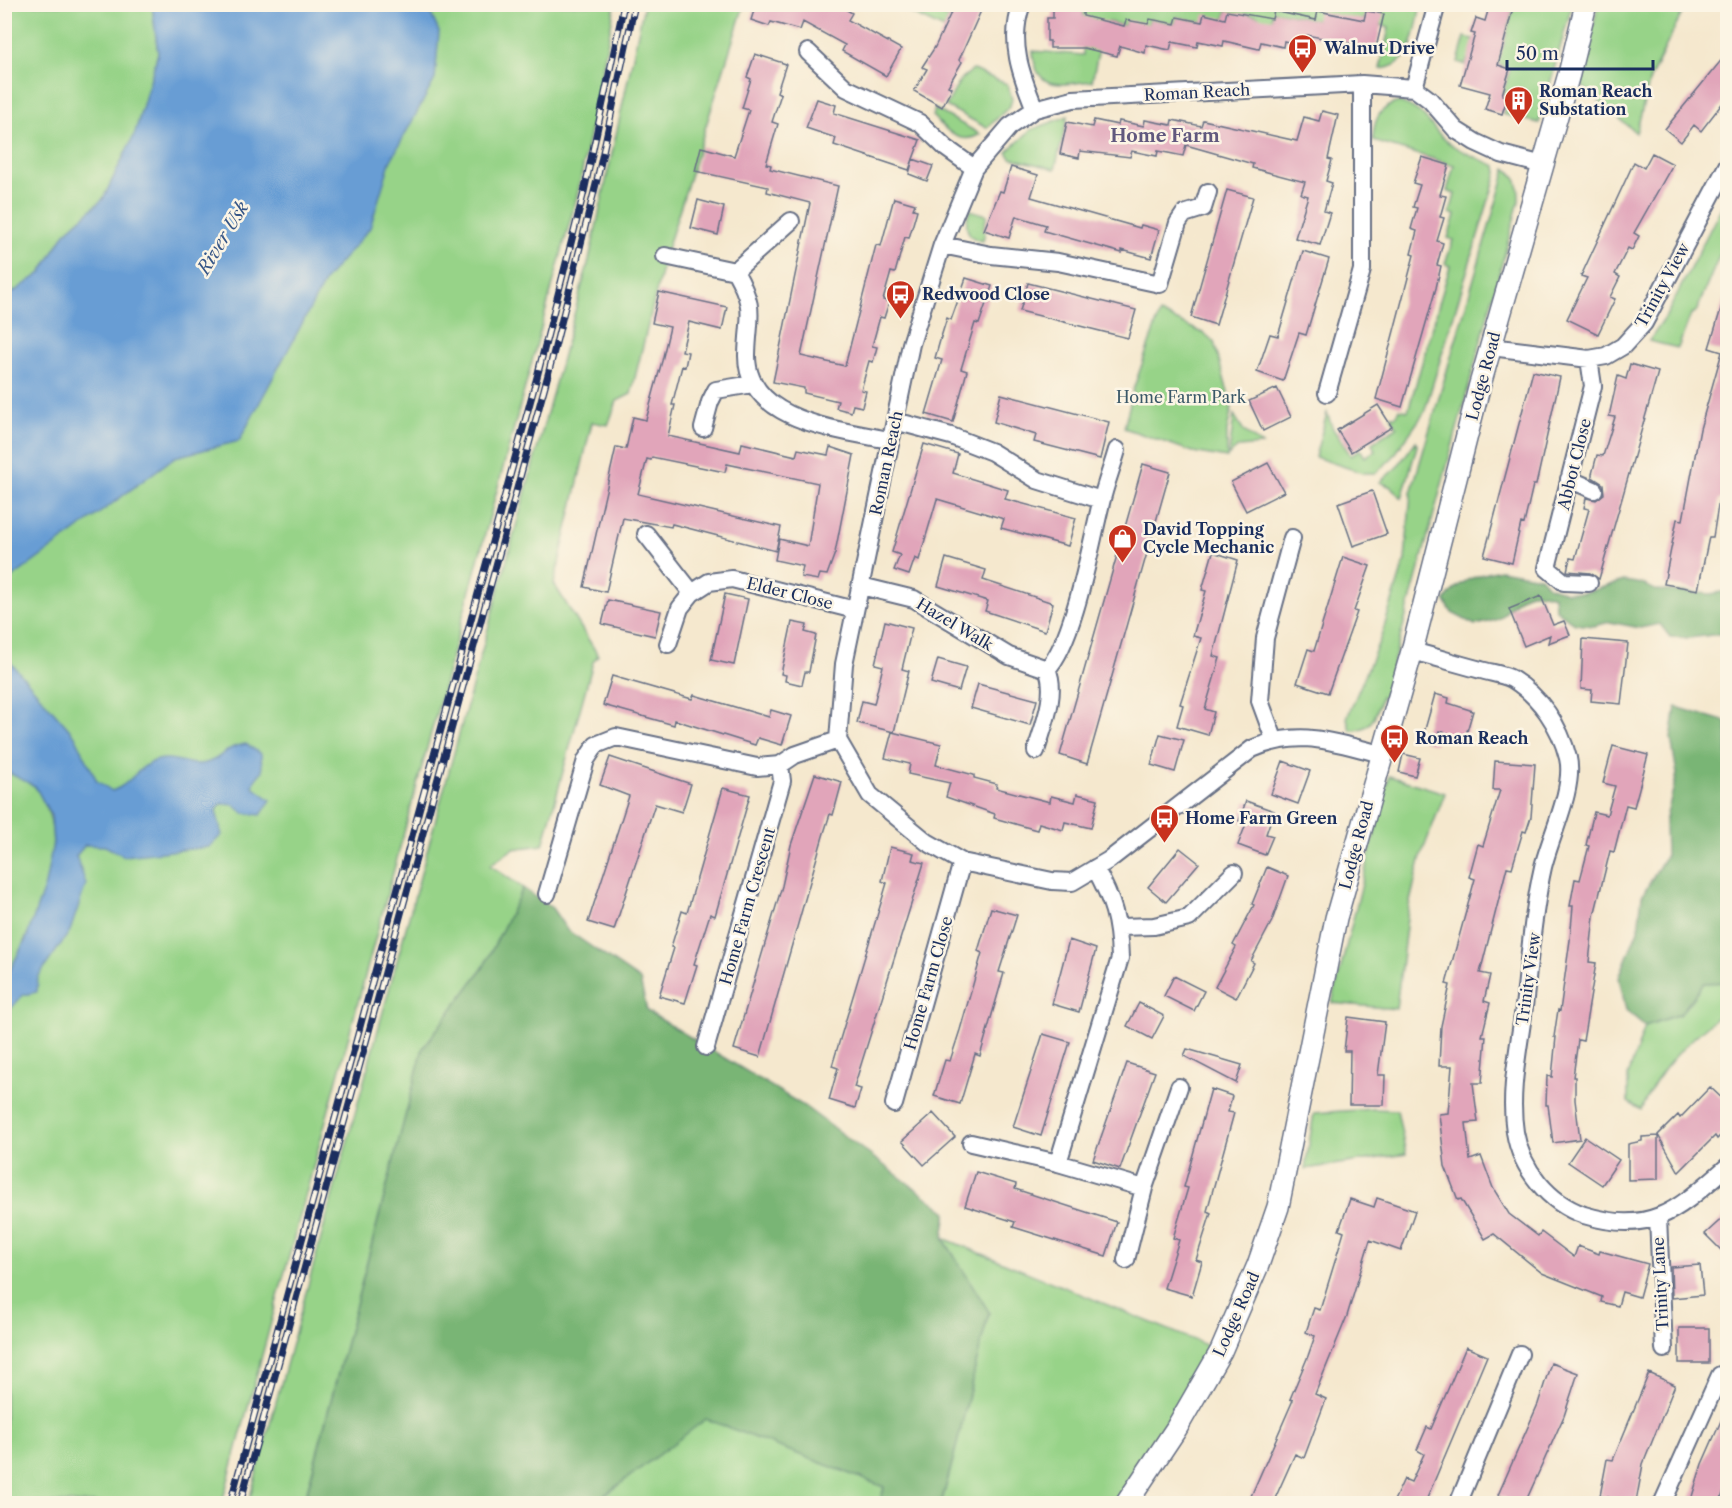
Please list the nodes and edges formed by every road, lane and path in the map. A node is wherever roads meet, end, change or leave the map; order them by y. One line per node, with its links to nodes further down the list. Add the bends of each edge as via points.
1 (1022, 4): 7 (street, via 1015,47 1021,76)
2 (1437, 4): 6 (street)
3 (1586, 4): 9 (street, Lodge Road)
4 (808, 52): 10 (street, via 846,88 920,123)
5 (1362, 84): 6 (street, Roman Reach); 7 (street, Roman Reach, via 1084,98); 19 (street, via 1362,270)
6 (1414, 88): 9 (street, via 1456,130 1475,142 1501,154)
7 (1035, 109): 10 (street, Roman Reach, via 1010,126)
8 (1728, 164): 17 (street, Trinity View, via 1644,323 1623,346 1606,356)
9 (1543, 165): 16 (street, Lodge Road)
10 (974, 168): 13 (street, Roman Reach)
11 (1208, 192): 13 (street, via 1203,208 1184,214 1178,223 1160,284 1059,262)
12 (791, 221): 15 (street)
13 (942, 245): 20 (street, Roman Reach, via 911,344)
14 (665, 256): 15 (street)
15 (735, 271): 18 (street, via 750,301 747,355)
16 (1491, 347): 17 (street, Trinity View); 34 (street, Lodge Road)
17 (1589, 359): 24 (street, Abbot Close, via 1593,386)
18 (753, 384): 21 (street, via 716,390); 22 (street, via 780,410 802,421)
19 (1327, 393)
20 (895, 421): 22 (street, Roman Reach); 26 (street, via 951,436 992,452 1037,480)
21 (703, 428)
22 (889, 440): 30 (street, Roman Reach)
23 (1117, 450): 26 (street)
24 (1569, 479): 25 (street); 29 (street, Abbot Close, via 1547,568 1564,582)
25 (1593, 490)
26 (1101, 500): 35 (street, via 1071,621 1058,655)
27 (646, 534): 31 (street)
28 (1292, 538): 37 (street, via 1264,638 1260,701)
29 (1589, 583)
30 (861, 586): 32 (street, Roman Reach); 35 (street, Hazel Walk, via 914,599 1009,656)
31 (692, 593): 32 (street, Elder Close, via 709,582 732,579); 33 (street, via 680,608)
32 (855, 610): 36 (street, Roman Reach, via 844,663)
33 (668, 644)
34 (1412, 651): 39 (street, Lodge Road); 53 (street, Trinity View, via 1510,678 1541,702 1557,731 1569,760 1565,796 1542,879 1515,1084 1515,1132 1524,1162 1546,1192 1567,1209 1632,1224)
35 (1047, 669): 38 (street, via 1052,680)
36 (838, 740): 40 (street, via 795,755); 41 (street, via 870,795 918,836)
37 (1274, 740): 39 (street, via 1296,736); 42 (street, via 1252,749)
38 (1036, 751)
39 (1381, 754): 58 (street, Lodge Road, via 1336,918 1272,1223 1221,1351 1174,1433)
40 (780, 765): 44 (street, via 736,764 616,736 596,745 586,760); 46 (street, Home Farm Crescent, via 782,782)
41 (962, 862): 42 (street, via 1072,882); 48 (street, Home Farm Close)
42 (1095, 868): 45 (street, via 1110,894)
43 (1234, 873): 45 (street, via 1189,918 1154,926)
44 (547, 894)
45 (1120, 927): 50 (street, via 1120,958)
46 (706, 1047)
47 (1179, 1087): 52 (street)
48 (894, 1104)
49 (971, 1143): 50 (street)
50 (1058, 1163): 52 (street)
51 (1728, 1166): 53 (street, Trinity View, via 1690,1198)
52 (1144, 1188): 54 (street)
53 (1658, 1218): 55 (street, Trinity Lane)
54 (1126, 1260)
55 (1664, 1349)
56 (1520, 1354): 59 (street)
57 (1720, 1375): 60 (street)
58 (1126, 1503)
59 (1458, 1503)
60 (1662, 1503)

